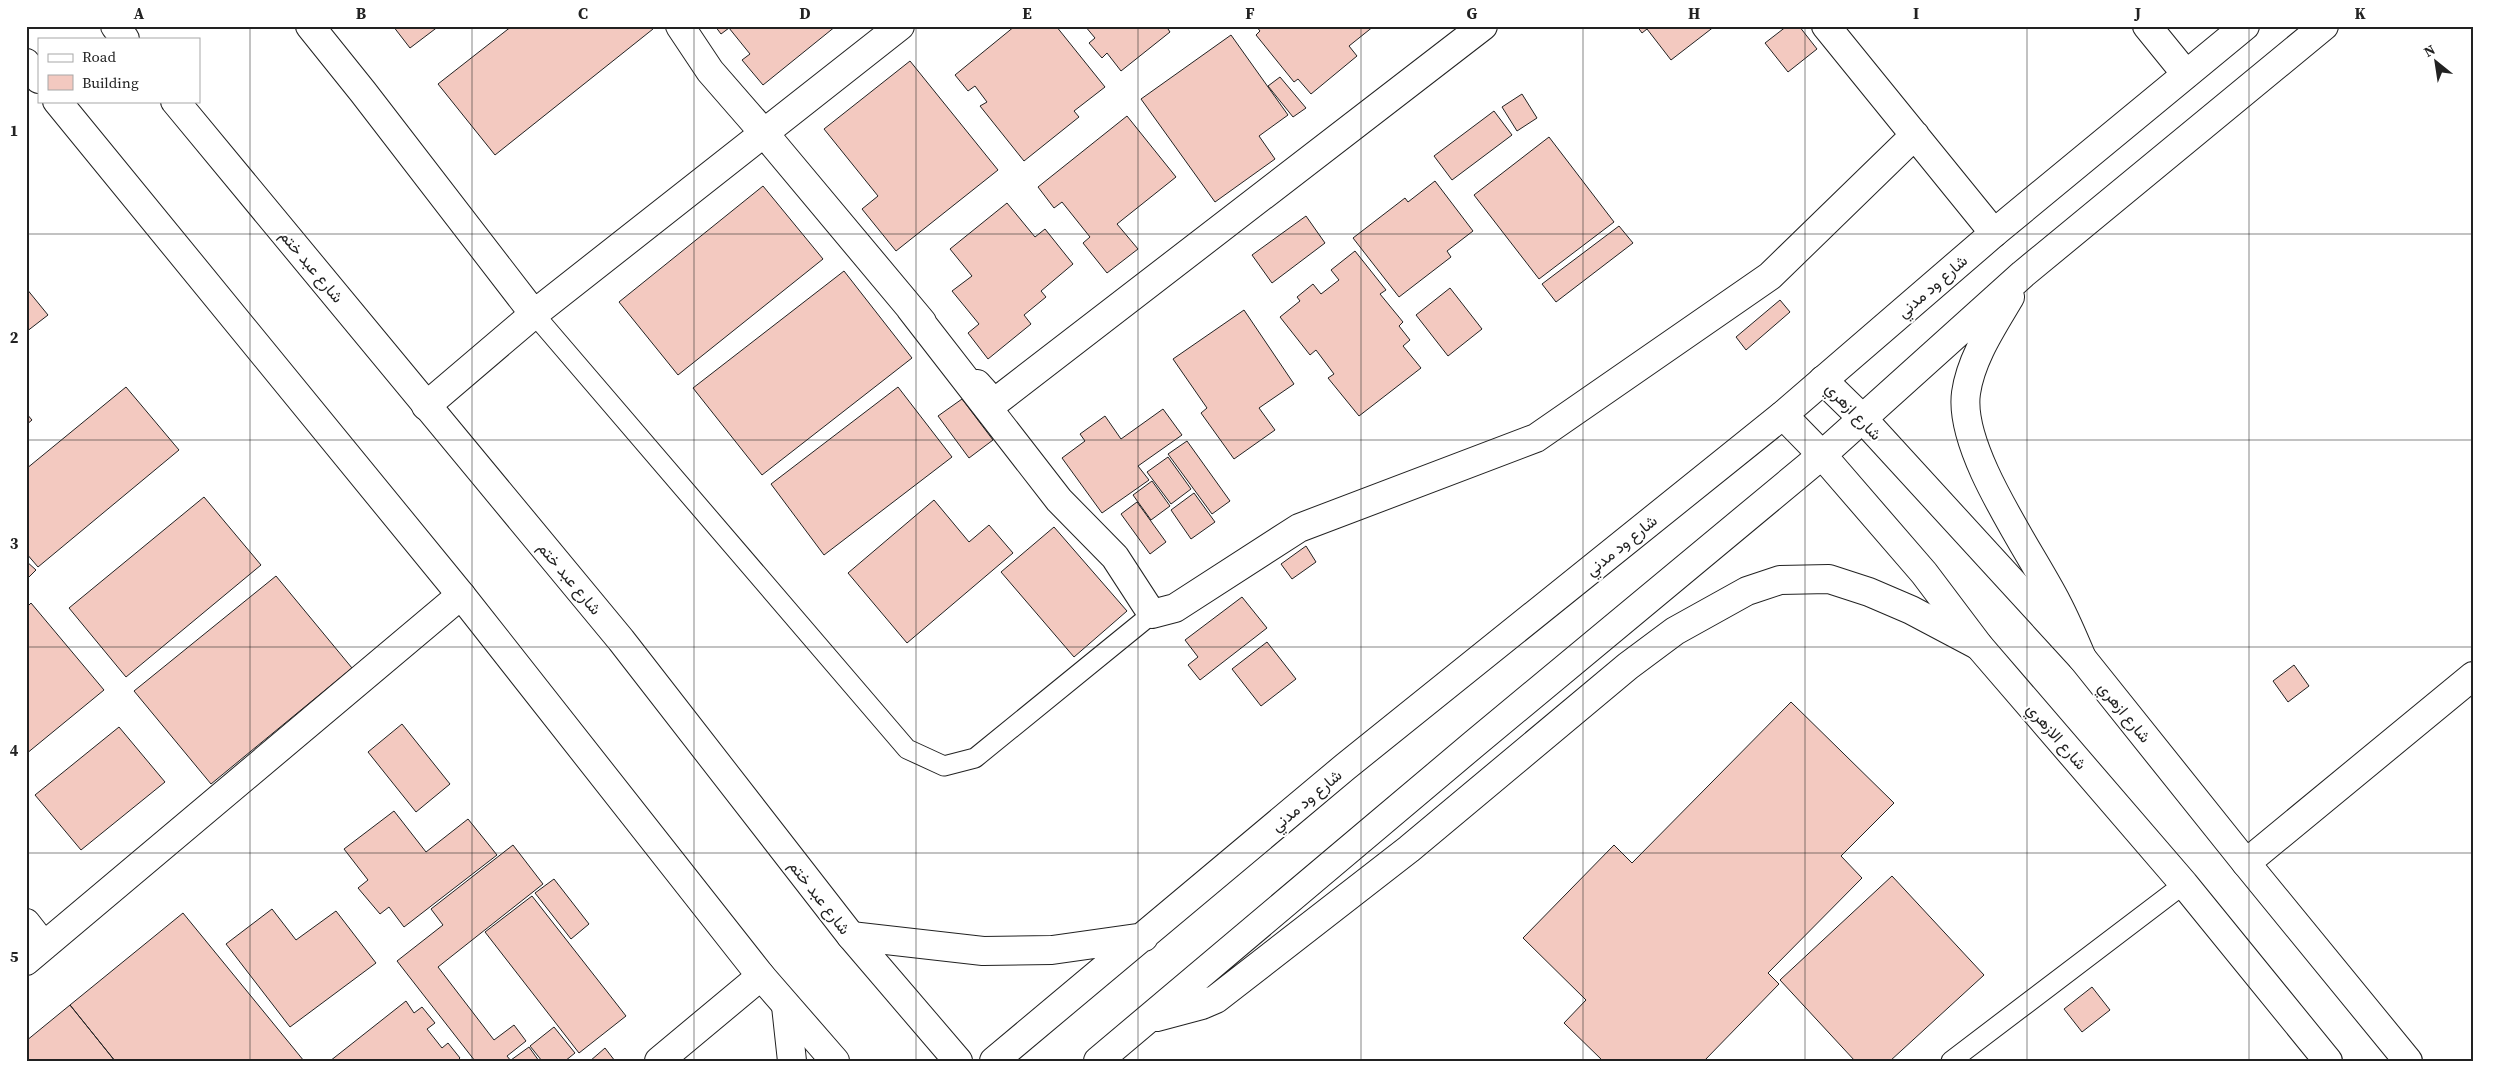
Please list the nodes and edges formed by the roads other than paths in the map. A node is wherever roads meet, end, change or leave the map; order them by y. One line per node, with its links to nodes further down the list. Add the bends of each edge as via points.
1 (115, 26): 10 (main road)
2 (310, 26): 21 (main road)
3 (680, 26): 16 (main road, via 710,70)
4 (900, 26): 16 (main road)
5 (1483, 26): 20 (main road, via 994,403)
6 (1826, 26): 17 (main road)
7 (2148, 26): 12 (main road)
8 (2245, 26): 12 (main road, شارع ود مدني)
9 (2324, 26): 19 (main road)
10 (124, 38)
11 (26, 63): 13 (main road)
12 (2186, 74): 18 (main road, شارع ود مدني)
13 (38, 78)
14 (58, 102): 27 (main road)
15 (176, 102): 23 (main road, شارع عبد ختم)
16 (764, 133): 20 (main road); 21 (main road)
17 (1915, 135): 18 (main road); 28 (main road, via 1770,276 1536,438 1299,528 1175,608)
18 (1994, 233): 22 (main road, شارع ود مدني)
19 (2023, 274): 25 (main road); 30 (main road, via 1987,336 1975,364 1966,393 1968,421 1977,453 1994,492 2057,603)
20 (910, 308): 28 (main road, via 1059,500 1114,557)
21 (534, 314): 23 (main road); 28 (lane, via 907,748 944,766 975,758)
22 (1823, 380): 24 (main road, شارع ود مدني); 25 (main road, شارع ازهري)
23 (426, 406): 35 (main road, شارع عبد ختم, via 621,640)
24 (1783, 415): 26 (main road, شارع الازهري); 36 (main road, شارع ود مدني, via 1345,767)
25 (1863, 419): 26 (main road); 30 (main road, شارع ازهري)
26 (1822, 455): 29 (main road, شارع الازهري, via 1924,573); 40 (main road)
27 (461, 595): 37 (main road); 38 (main road)
28 (1152, 614)
29 (1979, 646): 33 (main road, شارع الازهري); 40 (main road, via 1911,610 1829,579 1780,580 1747,591 1675,630 1628,666 1409,849 1216,999 1202,1006)
30 (2082, 658): 32 (main road, شارع ازهري)
31 (2473, 676): 32 (main road)
32 (2246, 863): 49 (main road, شارع ازهري)
33 (2184, 884): 47 (lane); 48 (main road, شارع الازهري)
34 (26, 923): 37 (main road)
35 (851, 936): 36 (main road, via 982,951 1052,950); 44 (main road, شارع عبد ختم)
36 (1144, 937): 45 (main road, شارع ود مدني)
37 (35, 953)
38 (761, 976): 39 (main road); 41 (main road)
39 (786, 1006): 42 (main road); 43 (main road)
40 (1151, 1018): 46 (main road)
41 (659, 1061)
42 (792, 1061)
43 (835, 1061)
44 (958, 1061)
45 (994, 1061)
46 (1098, 1061)
47 (1951, 1061)
48 (2328, 1061)
49 (2408, 1061)

